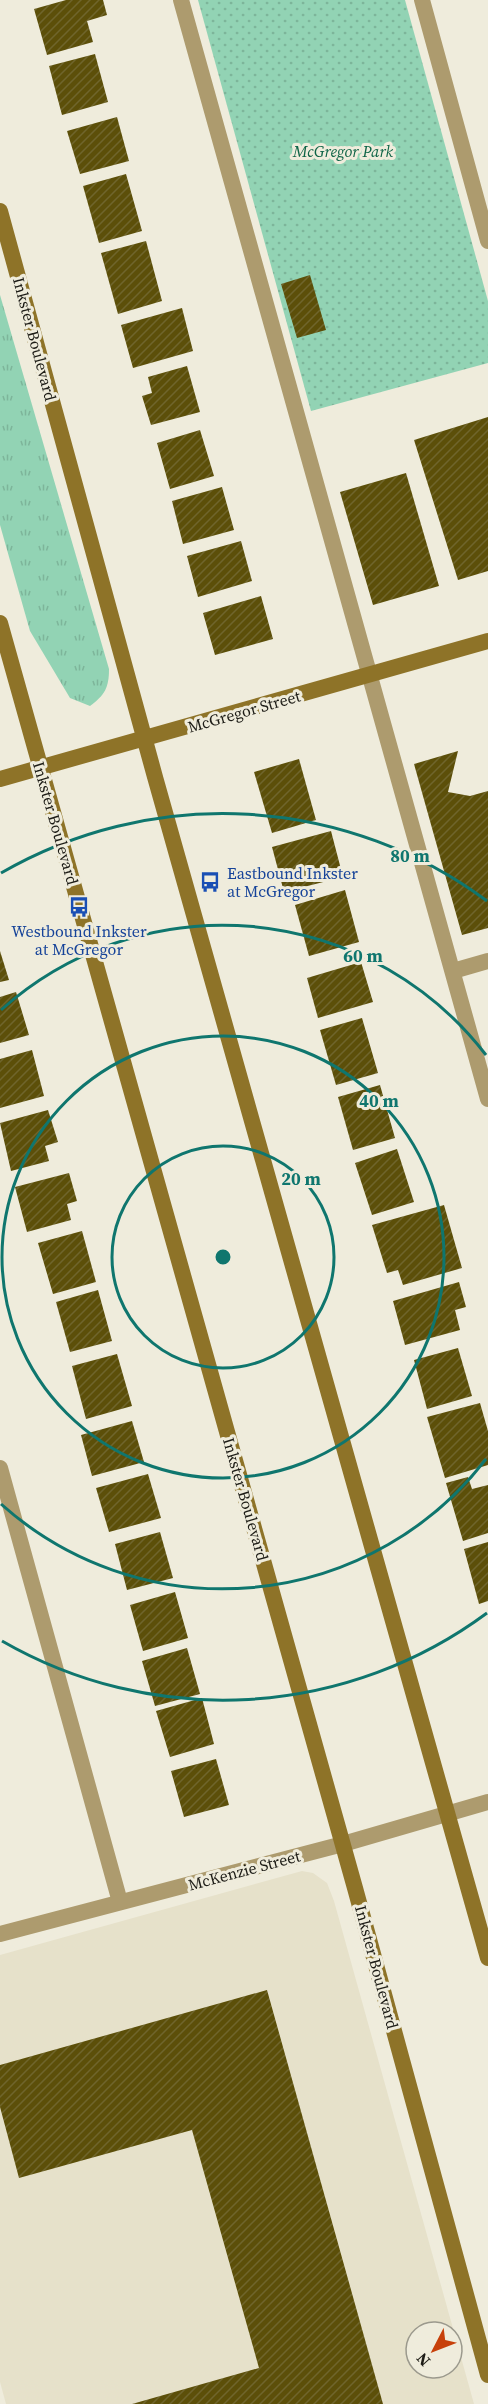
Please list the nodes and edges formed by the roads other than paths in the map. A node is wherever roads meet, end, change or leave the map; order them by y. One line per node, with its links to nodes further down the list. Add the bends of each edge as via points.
1 (181, 0): 7 (street)
2 (422, 0): 4 (street)
3 (0, 211): 8 (main road, Inkster Boulevard)
4 (488, 241)
5 (0, 623): 9 (main road, Inkster Boulevard)
6 (488, 641): 7 (main road, McGregor Street)
7 (369, 675): 8 (main road, McGregor Street); 12 (street)
8 (144, 740): 9 (main road, McGregor Street); 16 (main road, Inkster Boulevard)
9 (41, 768): 10 (main road, McGregor Street); 17 (main road, Inkster Boulevard)
10 (0, 779)
11 (488, 961): 12 (street)
12 (453, 971): 13 (street)
13 (488, 1099)
14 (0, 1468): 18 (street)
15 (488, 1802): 16 (street, McKenzie Street)
16 (448, 1813): 17 (street, McKenzie Street); 20 (main road, Inkster Boulevard)
17 (343, 1844): 18 (street, McKenzie Street); 21 (main road, Inkster Boulevard)
18 (120, 1902): 19 (street, McKenzie Street)
19 (0, 1934)
20 (488, 1958)
21 (488, 2375)

